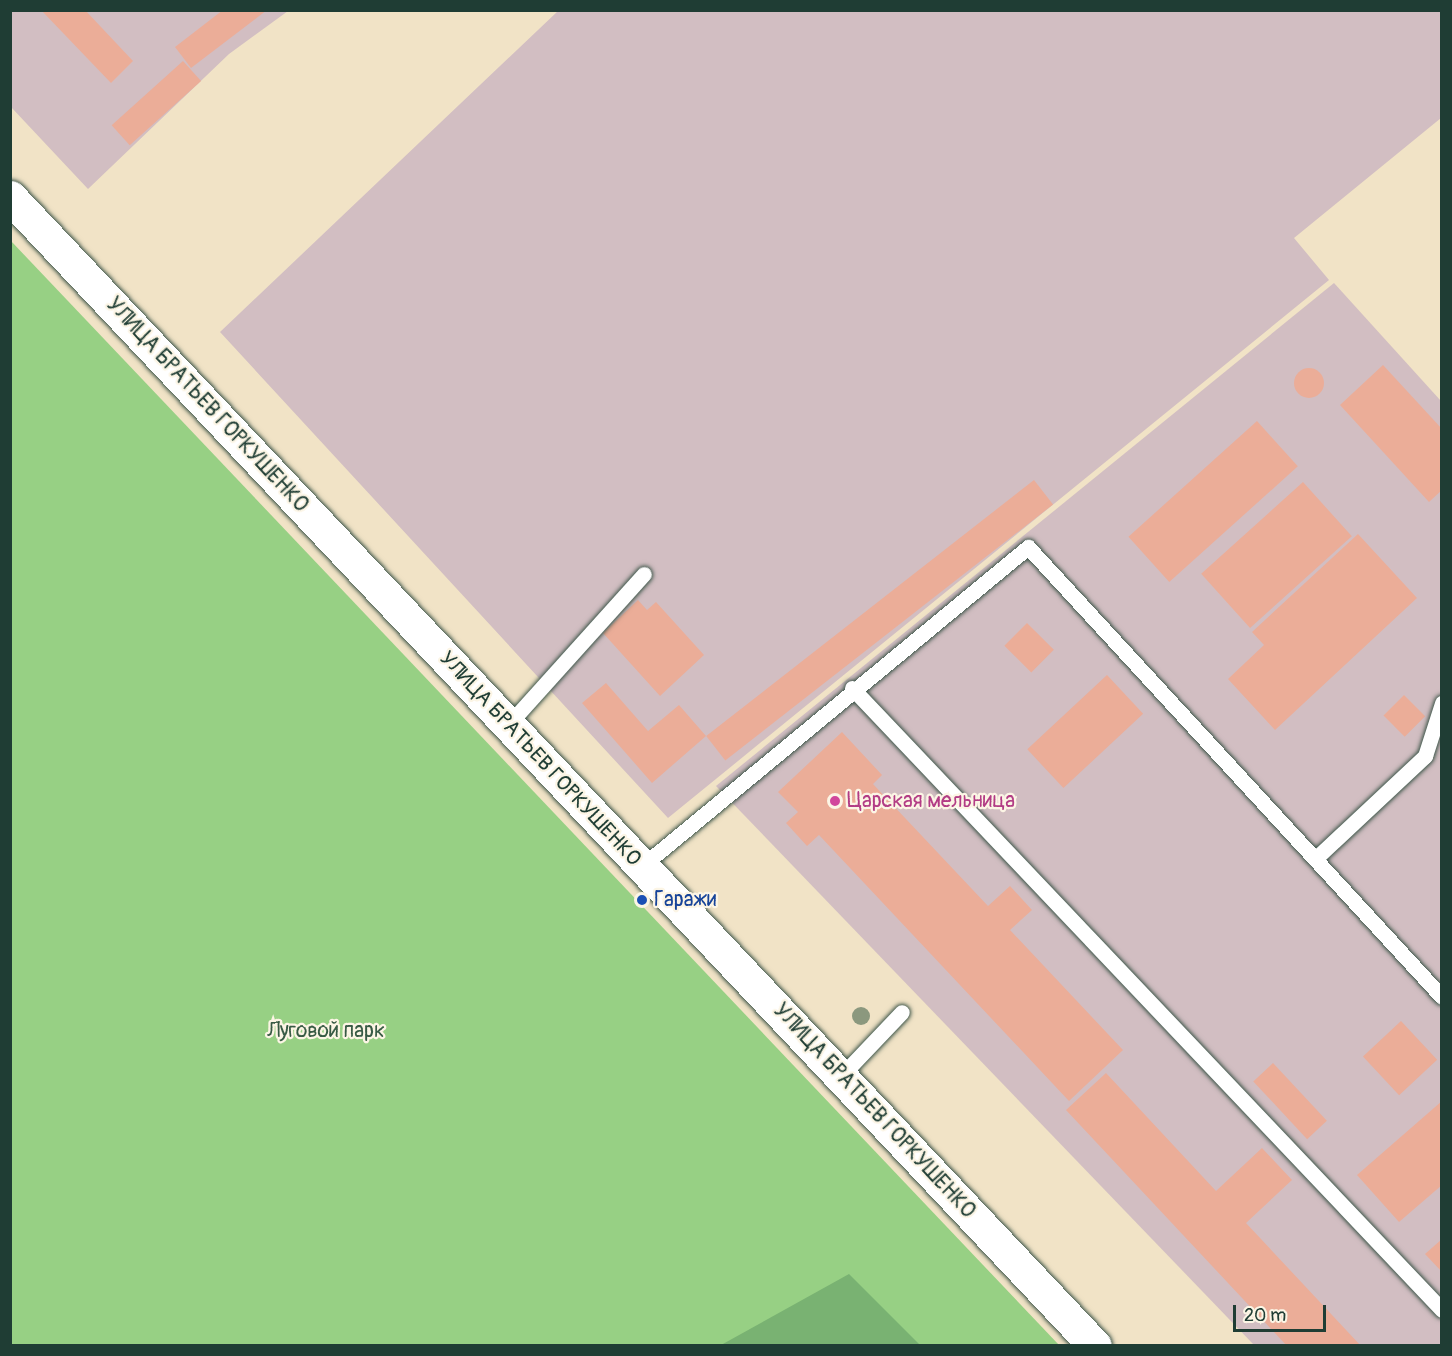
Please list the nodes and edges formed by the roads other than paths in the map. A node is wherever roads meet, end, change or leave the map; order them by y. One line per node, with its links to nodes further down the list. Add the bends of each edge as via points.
1 (10, 197): 5 (street, УЛИЦА БРАТЬЕВ ГОРКУШЕНКО)
2 (644, 574): 5 (lane)
3 (852, 688): 6 (lane, via 1028,547); 7 (lane); 11 (lane)
4 (1442, 703): 6 (lane, via 1425,756)
5 (507, 725): 7 (street, УЛИЦА БРАТЬЕВ ГОРКУШЕНКО)
6 (1315, 859): 8 (lane)
7 (642, 866): 10 (street, УЛИЦА БРАТЬЕВ ГОРКУШЕНКО)
8 (1442, 997)
9 (902, 1012): 10 (lane)
10 (841, 1076): 12 (street, УЛИЦА БРАТЬЕВ ГОРКУШЕНКО)
11 (1442, 1310)
12 (1095, 1346)

